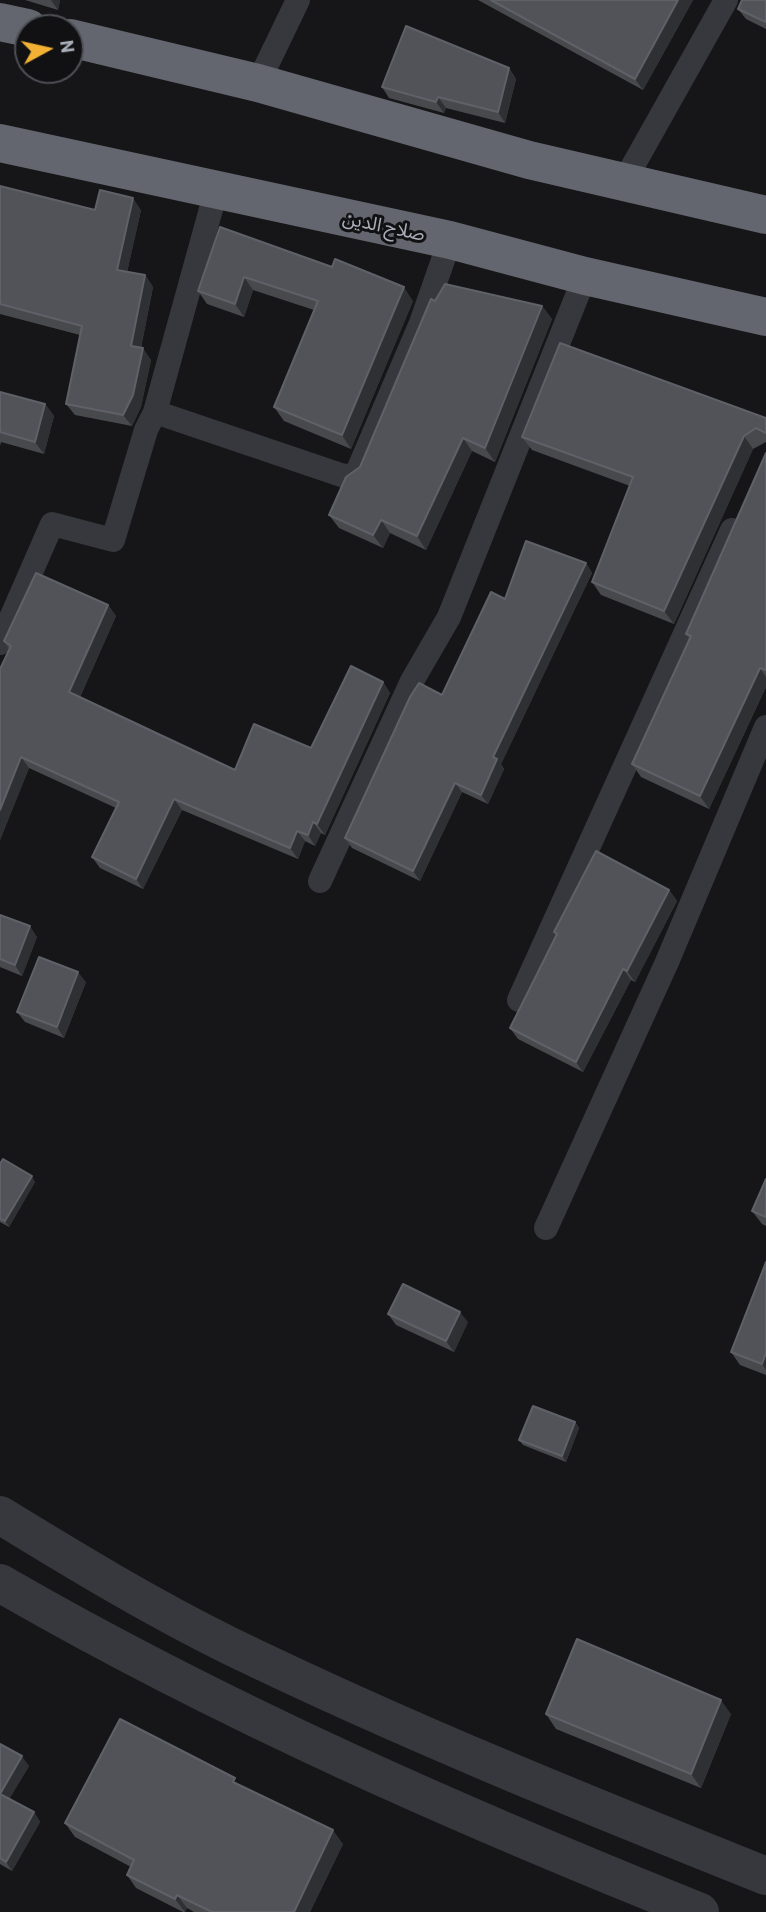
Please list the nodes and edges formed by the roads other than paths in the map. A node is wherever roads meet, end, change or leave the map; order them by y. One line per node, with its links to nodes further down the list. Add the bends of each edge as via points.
1 (298, 0): 4 (lane)
2 (726, 0): 6 (lane)
3 (84, 41): 4 (highway)
4 (258, 83): 6 (highway, via 529,160)
5 (0, 143): 7 (highway, صلاح الدين)
6 (625, 180): 8 (highway)
7 (216, 191): 9 (highway, صلاح الدين); 12 (lane)
8 (766, 215)
9 (450, 240): 10 (highway, صلاح الدين); 12 (lane, via 421,323 356,475 344,476)
10 (585, 276): 11 (highway, صلاح الدين); 16 (lane, via 449,617 412,681)
11 (766, 317)
12 (155, 412): 14 (lane, via 113,540 52,524)
13 (743, 507): 17 (lane)
14 (0, 643)
15 (766, 727): 18 (lane)
16 (320, 881)
17 (519, 1000)
18 (547, 1228)
19 (0, 1515): 21 (street, via 90,1571 229,1646)
20 (0, 1583): 22 (street, via 214,1698 537,1846)
21 (766, 1876)
22 (700, 1912)

